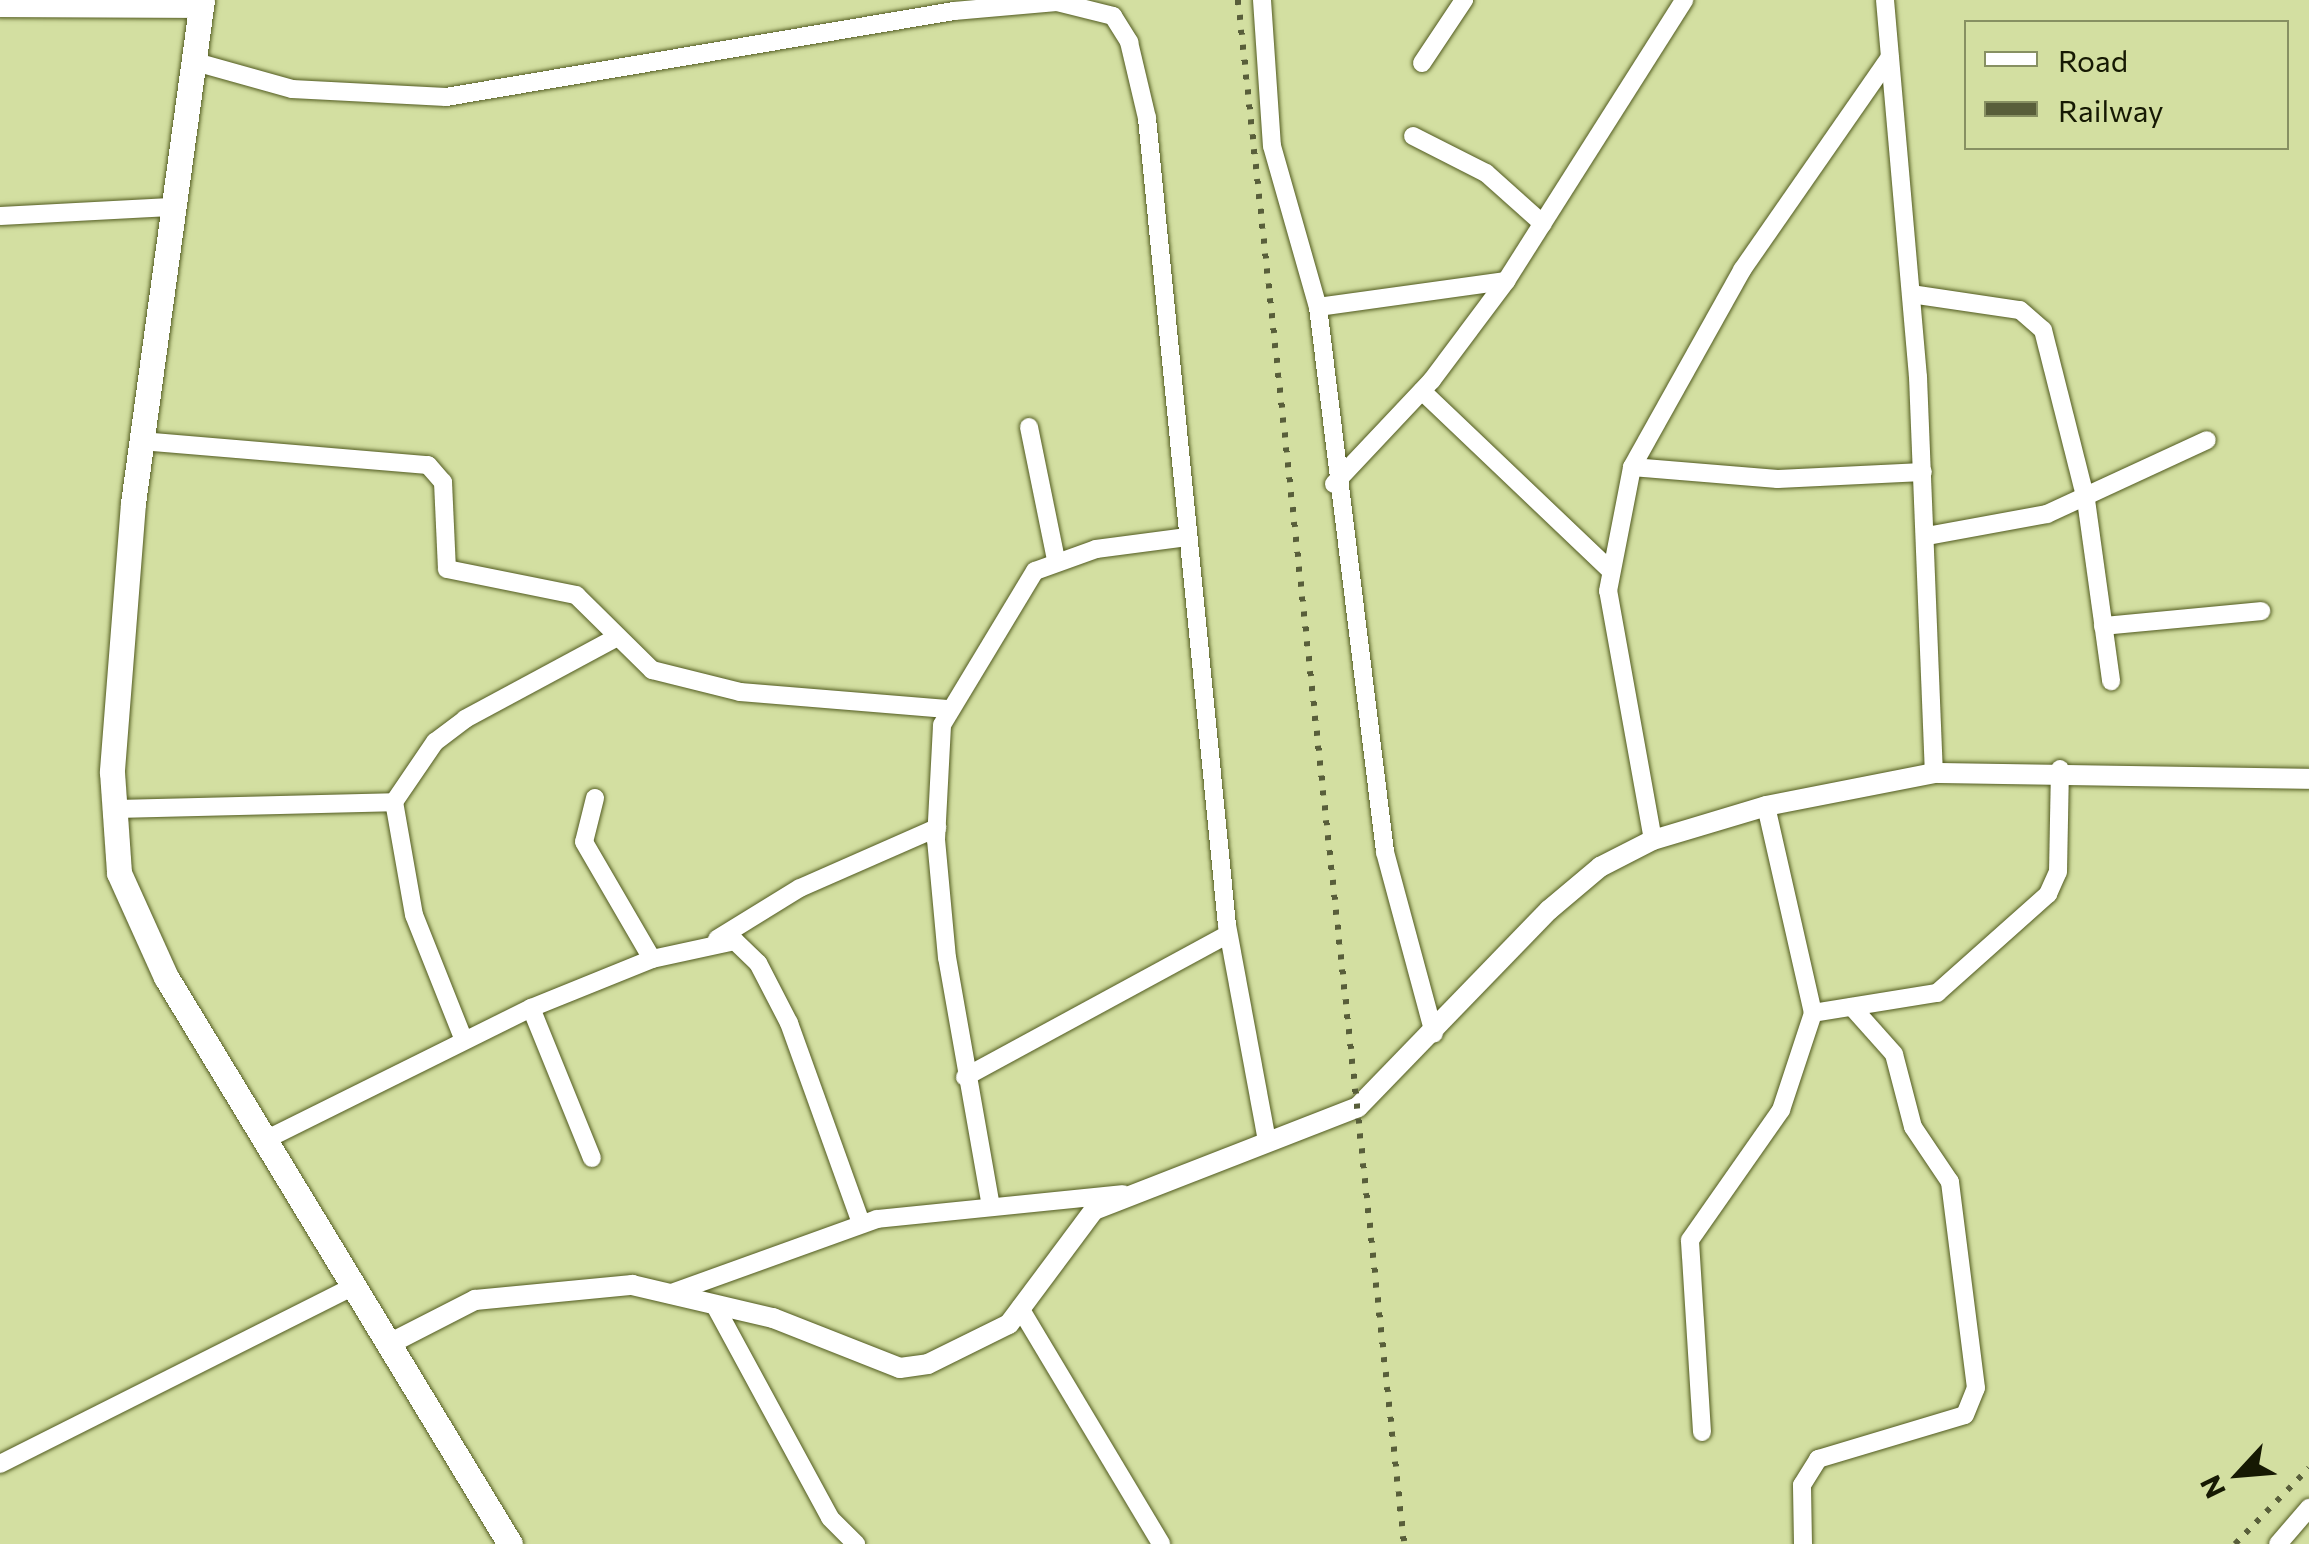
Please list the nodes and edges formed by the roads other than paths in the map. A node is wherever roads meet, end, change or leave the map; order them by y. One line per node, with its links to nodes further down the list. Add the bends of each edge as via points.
1 (1262, 0): 16 (street, via 1272,146)
2 (1464, 0): 9 (street)
3 (1684, 0): 13 (street)
4 (1885, 0): 7 (street)
5 (201, 5): 6 (street); 8 (main road)
6 (0, 8)
7 (1890, 57): 15 (street); 21 (street, via 1742,270)
8 (192, 61): 11 (main road); 26 (street, via 292,90 446,97 954,12 1090,4 1113,16 1129,42 1147,118 1174,323)
9 (1422, 63)
10 (1413, 136): 13 (street, via 1486,173)
11 (171, 207): 12 (street); 20 (main road)
12 (0, 216)
13 (1542, 224): 14 (street)
14 (1506, 281): 16 (street); 17 (street)
15 (1911, 294): 22 (street); 24 (street, via 2020,310 2043,330)
16 (1318, 307): 23 (street)
17 (1422, 391): 23 (street); 28 (street)
18 (1029, 427): 27 (street)
19 (2207, 440): 24 (street)
20 (140, 442): 31 (street, via 428,464 442,482 447,568 576,595); 40 (main road)
21 (1632, 467): 22 (street, via 1778,479); 28 (street)
22 (1924, 472): 25 (street)
23 (1334, 484): 49 (street, via 1385,852)
24 (2086, 500): 25 (street); 30 (street)
25 (1927, 536): 35 (street)
26 (1187, 537): 27 (street); 43 (street)
27 (1056, 560): 33 (street, via 1020,585)
28 (1611, 571): 42 (street, via 1612,640)
29 (2261, 611): 30 (street)
30 (2103, 626): 32 (street)
31 (616, 637): 33 (street, via 685,685); 38 (street, via 465,719 436,742)
32 (2110, 681)
33 (947, 709): 41 (street)
34 (2060, 769): 35 (street); 36 (street); 46 (street, via 2058,872 2048,894 1937,993)
35 (1934, 772): 39 (street)
36 (2309, 778)
37 (595, 798): 45 (street, via 584,842)
38 (394, 802): 40 (street); 50 (street, via 414,914)
39 (1766, 806): 42 (street); 48 (street)
40 (114, 809): 52 (main road, via 119,873 166,978)
41 (937, 828): 44 (street, via 788,894); 51 (street)
42 (1653, 840): 49 (street, via 1600,867 1549,910)
43 (1228, 934): 51 (street); 53 (street)
44 (716, 939): 45 (street); 57 (street, via 749,949 781,1008)
45 (652, 959): 47 (street)
46 (1852, 1007): 48 (street); 69 (street, via 1894,1054 1914,1127 1950,1182 1976,1388 1965,1415 1818,1459 1802,1485)
47 (532, 1008): 50 (street); 54 (street)
48 (1813, 1013): 63 (street, via 1781,1110 1690,1240)
49 (1434, 1034): 53 (street, via 1358,1107)
50 (462, 1038): 52 (street)
51 (965, 1078): 56 (street)
52 (264, 1140): 58 (main road)
53 (1267, 1141): 55 (street)
54 (592, 1158)
55 (1123, 1194): 56 (street); 61 (street, via 1070,1236)
56 (990, 1201): 57 (street)
57 (862, 1224): 59 (street)
58 (352, 1287): 62 (main road); 64 (street)
59 (669, 1294): 60 (street); 62 (street, via 574,1287 476,1300)
60 (714, 1304): 61 (street, via 900,1368 962,1352); 67 (street, via 830,1518)
61 (1020, 1308): 68 (street)
62 (387, 1346): 66 (main road)
63 (1702, 1432)
64 (0, 1464)
65 (2309, 1508): 70 (street)
66 (510, 1544)
67 (856, 1544)
68 (1162, 1544)
69 (1803, 1544)
70 (2278, 1544)

